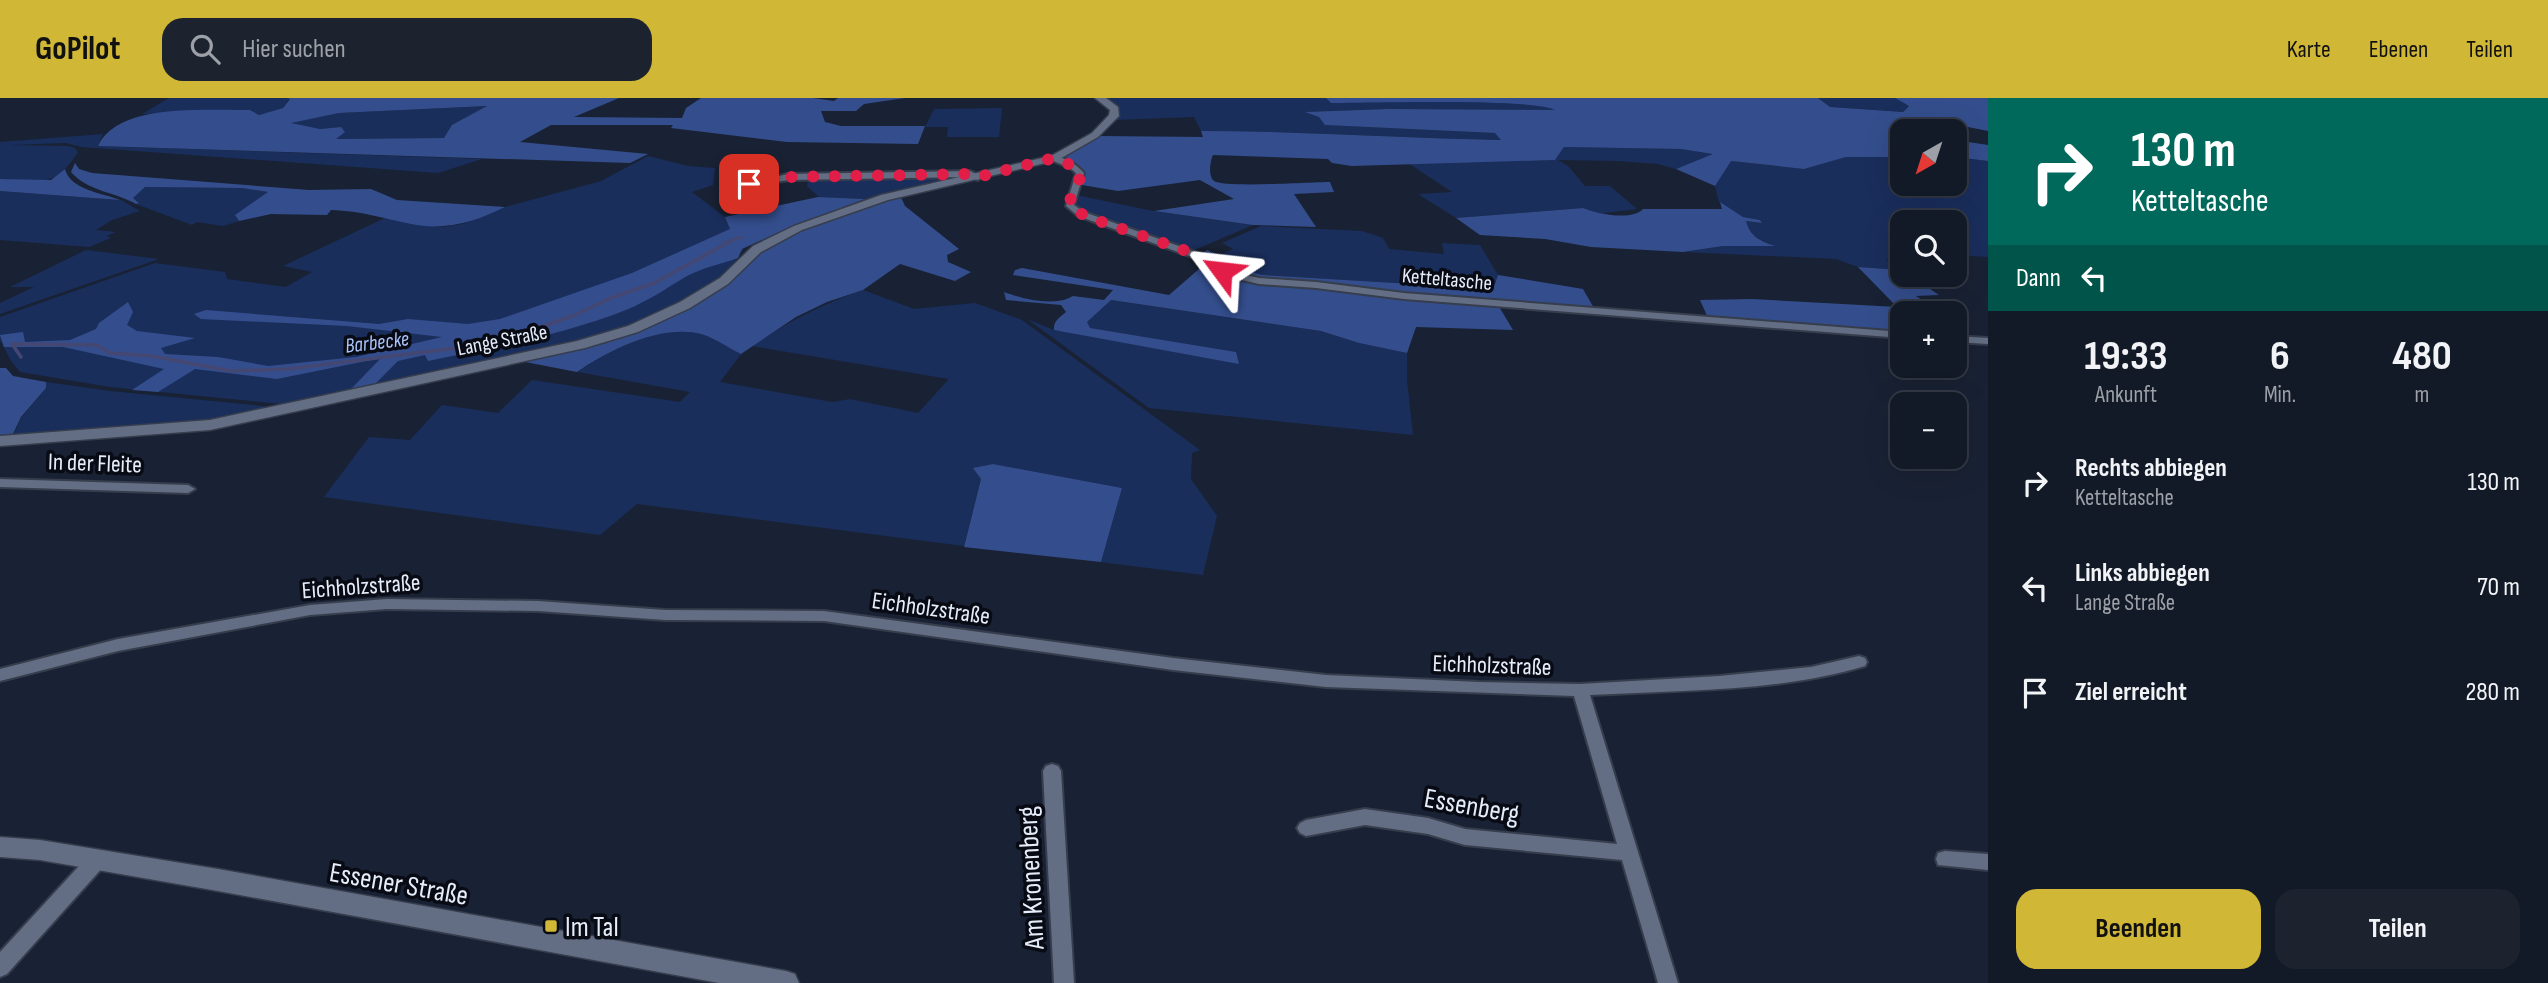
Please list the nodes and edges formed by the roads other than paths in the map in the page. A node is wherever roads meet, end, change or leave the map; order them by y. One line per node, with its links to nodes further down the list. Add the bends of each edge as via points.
1 (1100, 98): 2 (street, Lange Straße, via 1113,107 1114,116 1095,135)
2 (1054, 158): 3 (street, Lange Straße); 5 (street, Ketteltasche, via 1080,173 1069,202 1081,214 1195,254 1225,272 1259,281)
3 (978, 177): 4 (street, Lange Straße, via 788,177); 8 (street, Lange Straße, via 871,201 798,228 757,249 724,281 685,305 633,329 580,345 210,425)
4 (729, 188)
5 (1890, 334)
6 (1967, 340): 7 (street)
7 (1988, 341)
8 (0, 441)
9 (0, 483): 10 (street, In der Fleite)
10 (188, 489)
11 (1859, 662): 13 (street, Eichholzstraße, via 1811,673)
12 (0, 675): 13 (street, Eichholzstraße, via 118,646 310,610 476,604 665,615 824,616 1326,681)
13 (1580, 690): 17 (street)
14 (1052, 771): 24 (street, Am Kronenberg)
15 (1306, 828): 17 (street, Essenberg, via 1365,817 1428,826 1465,837)
16 (0, 847): 19 (street, Essener Straße)
17 (1629, 853): 25 (street)
18 (1945, 859): 20 (street)
19 (97, 860): 21 (street); 22 (street, Essener Straße)
20 (1988, 862)
21 (0, 967)
22 (749, 981): 23 (street, Essener Straße)
23 (786, 983)
24 (1064, 983)
25 (1668, 983)

